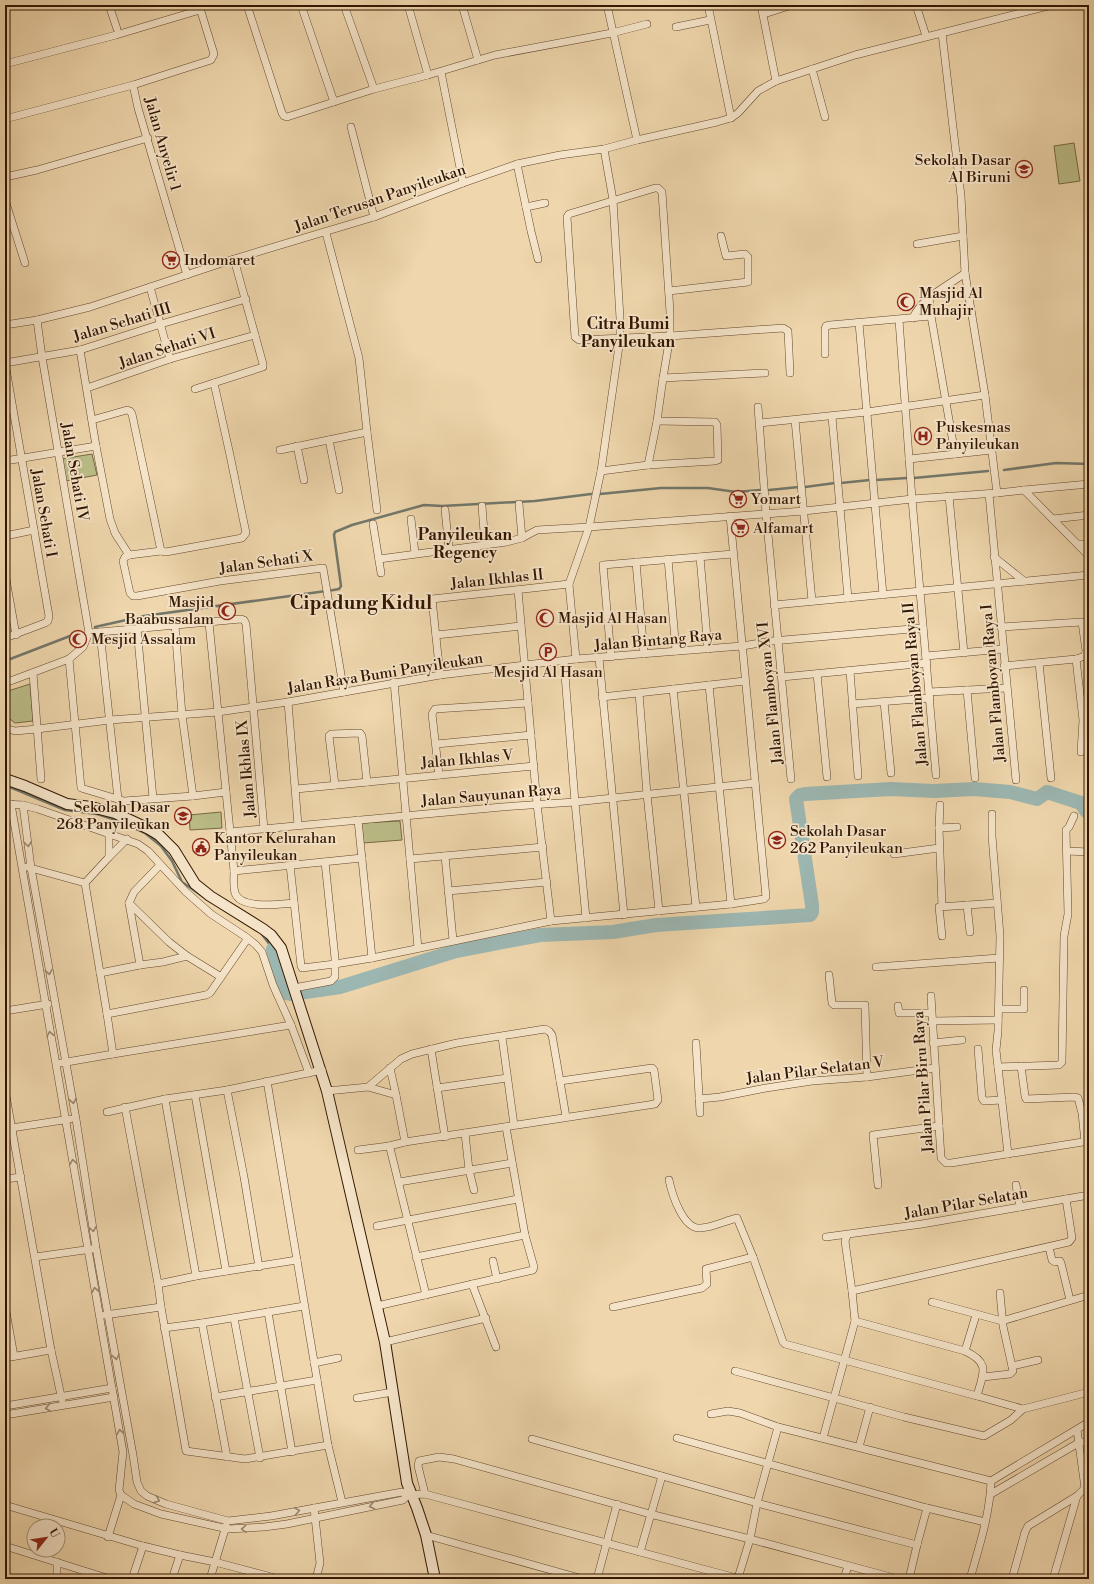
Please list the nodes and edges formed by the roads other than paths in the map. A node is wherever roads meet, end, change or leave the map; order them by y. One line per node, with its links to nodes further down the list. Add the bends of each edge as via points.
1 (109, 5): 18 (street)
2 (247, 5): 30 (street, via 284,116)
3 (301, 5): 30 (street)
4 (344, 5): 29 (street)
5 (408, 5): 26 (street)
6 (462, 5): 22 (street)
7 (606, 5): 19 (street)
8 (708, 5): 15 (street)
9 (761, 5): 14 (street)
10 (792, 5): 14 (street)
11 (916, 5): 21 (street)
12 (1052, 5): 20 (street)
13 (199, 7): 23 (street, via 116,35); 28 (street, Jalan Anyelir 1, via 214,57)
14 (764, 14): 27 (street)
15 (710, 20): 17 (street); 32 (street)
16 (647, 24): 19 (street)
17 (676, 27)
18 (117, 28)
19 (612, 33): 22 (street, via 511,51); 36 (street)
20 (942, 33): 21 (street); 48 (street, via 956,147)
21 (926, 36): 24 (street)
22 (478, 60): 25 (street)
23 (5, 64)
24 (812, 69): 27 (street); 31 (street)
25 (440, 72): 26 (street); 40 (street)
26 (428, 75): 29 (street)
27 (776, 81): 32 (street, via 758,91)
28 (133, 85): 33 (street); 35 (street, Jalan Anyelir 1)
29 (374, 89): 30 (street)
30 (334, 102)
31 (825, 117)
32 (731, 118): 36 (street, Jalan Terusan Panyileukan)
33 (5, 119)
34 (351, 127): 45 (street)
35 (148, 138): 39 (street); 54 (street, Jalan Anyelir 1)
36 (637, 140): 37 (street, Jalan Terusan Panyileukan)
37 (604, 149): 38 (street, Jalan Terusan Panyileukan); 42 (street)
38 (517, 164): 40 (street, Jalan Terusan Panyileukan); 44 (street)
39 (5, 177)
40 (463, 183): 45 (street, Jalan Terusan Panyileukan)
41 (5, 200): 52 (street)
42 (613, 200): 56 (street, via 655,188 660,189); 68 (street); 68 (street, via 569,214 567,217 575,337 578,340)
43 (545, 203): 44 (street)
44 (526, 207): 51 (street)
45 (374, 217): 46 (street, Jalan Terusan Panyileukan)
46 (326, 232): 50 (street, Jalan Terusan Panyileukan); 90 (street, via 359,358)
47 (721, 236): 56 (street, via 726,256 745,254 748,257 748,281)
48 (963, 236): 49 (street); 53 (street)
49 (917, 244)
50 (234, 259): 54 (street, Jalan Terusan Panyileukan); 58 (street)
51 (538, 259)
52 (25, 263)
53 (965, 273): 57 (street); 80 (street)
54 (187, 275): 55 (street, Jalan Terusan Panyileukan)
55 (150, 287): 62 (street, Jalan Terusan Panyileukan); 64 (street)
56 (669, 291): 67 (street)
57 (929, 298): 59 (street); 60 (street)
58 (246, 299): 64 (street, Jalan Sehati III); 66 (street)
59 (931, 316): 60 (street); 81 (street)
60 (913, 318): 61 (street)
61 (899, 320): 63 (street); 82 (street, Jalan Flamboyan Raya II)
62 (37, 322): 65 (street, Jalan Terusan Panyileukan); 71 (street, Jalan Sehati IV)
63 (859, 323): 70 (street, via 826,326); 84 (street)
64 (161, 324): 69 (street, Jalan Sehati III); 72 (street)
65 (5, 325)
66 (255, 335): 72 (street, Jalan Sehati VI); 77 (street, via 262,367)
67 (670, 336): 68 (street); 75 (street, via 783,328 788,331); 76 (street)
68 (620, 339): 102 (street)
69 (80, 350): 71 (street, Jalan Sehati III); 78 (street)
70 (825, 354)
71 (42, 357): 73 (street, Jalan Sehati III); 96 (street, Jalan Sehati IV)
72 (170, 359): 78 (street, Jalan Sehati VI)
73 (5, 363): 98 (street, Jalan Sehati I)
74 (765, 373): 76 (street)
75 (790, 373)
76 (662, 378): 88 (street)
77 (214, 383): 79 (street); 132 (street, via 246,533 242,538)
78 (87, 388): 86 (street)
79 (195, 389)
80 (985, 395): 81 (street); 95 (street)
81 (946, 401): 82 (street); 97 (street)
82 (905, 406): 84 (street); 99 (street, Jalan Flamboyan Raya II)
83 (758, 407): 89 (street, Jalan Flamboyan XVI)
84 (867, 412): 85 (street); 112 (street)
85 (832, 417): 87 (street); 114 (street)
86 (92, 420): 92 (street); 132 (street, via 127,410 132,414)
87 (795, 420): 89 (street); 117 (street)
88 (657, 421): 101 (street); 101 (street, via 716,422 719,456 714,462)
89 (760, 423): 118 (street, Jalan Flamboyan XVI)
90 (367, 432): 91 (street); 115 (street)
91 (329, 440): 93 (street); 105 (street)
92 (96, 446): 96 (street); 135 (street, via 110,519 115,533)
93 (297, 446): 94 (street); 103 (street)
94 (280, 450)
95 (992, 450): 97 (street); 107 (street)
96 (58, 452): 98 (street); 162 (street, Jalan Sehati IV)
97 (955, 454): 99 (street)
98 (21, 458): 100 (street); 125 (street, Jalan Sehati I)
99 (909, 459): 110 (street, Jalan Flamboyan Raya II)
100 (5, 461)
101 (648, 465): 102 (street)
102 (601, 471): 124 (street)
103 (304, 480)
104 (1089, 484): 106 (street)
105 (339, 490)
106 (1024, 490): 107 (street); 122 (street)
107 (997, 493): 108 (street)
108 (988, 494): 109 (street); 138 (street, Jalan Flamboyan Raya I)
109 (949, 496): 110 (street); 148 (street)
110 (912, 499): 112 (street); 150 (street, Jalan Flamboyan Raya II)
111 (519, 504): 127 (street)
112 (875, 504): 114 (street); 151 (street)
113 (482, 506): 130 (street)
114 (840, 507): 117 (street); 152 (street)
115 (376, 510)
116 (445, 510): 131 (street)
117 (804, 511): 118 (street); 153 (street)
118 (766, 513): 120 (street); 154 (street, Jalan Flamboyan XVI)
119 (1089, 515): 122 (street)
120 (730, 516): 124 (street); 134 (street)
121 (411, 519): 133 (street)
122 (1053, 519): 128 (street)
123 (373, 524): 139 (street)
124 (589, 527): 127 (street, via 537,530); 146 (street)
125 (34, 530): 126 (street); 163 (street, Jalan Sehati I, via 49,616 48,621)
126 (5, 536)
127 (522, 538): 130 (street)
128 (1078, 544): 129 (street); 137 (street)
129 (1089, 544)
130 (485, 545): 131 (street)
131 (449, 549): 133 (street)
132 (162, 551): 135 (street)
133 (415, 553): 139 (street)
134 (733, 554): 136 (street); 167 (street)
135 (129, 555): 196 (street, Jalan Sehati X, via 123,561 130,593 133,596 220,581 322,568)
136 (700, 556): 140 (street); 168 (street)
137 (1089, 556)
138 (994, 557): 145 (street); 147 (street, Jalan Flamboyan Raya I)
139 (379, 559): 142 (street)
140 (668, 559): 141 (street); 170 (street)
141 (636, 562): 173 (street); 174 (street, via 603,564)
142 (381, 573)
143 (5, 574): 163 (street)
144 (1089, 575): 145 (street)
145 (1024, 581): 147 (street)
146 (569, 584): 149 (street, Jalan Ikhlas II); 177 (street)
147 (997, 584): 148 (street); 159 (street, Jalan Flamboyan Raya I)
148 (958, 588): 150 (street); 172 (street)
149 (518, 590): 157 (street); 164 (street, Jalan Ikhlas II, via 432,599)
150 (920, 591): 151 (street); 158 (street, Jalan Flamboyan Raya II)
151 (883, 595): 152 (street)
152 (848, 598): 153 (street)
153 (812, 601): 154 (street)
154 (774, 605): 166 (street, Jalan Flamboyan XVI)
155 (209, 623): 156 (street); 204 (street, Jalan Ikhlas IX, via 244,620); 205 (street)
156 (175, 626): 160 (street); 206 (street)
157 (521, 626): 164 (street); 182 (street)
158 (923, 628): 166 (street, Jalan Bintang Raya); 179 (street, Jalan Flamboyan Raya II)
159 (1001, 628): 169 (street, Jalan Flamboyan Raya I); 171 (street, via 1082,622)
160 (137, 629): 161 (street); 207 (street)
161 (100, 632): 162 (street); 208 (street)
162 (89, 634): 176 (street, via 83,647)
163 (16, 635): 165 (street, Jalan Sehati I)
164 (436, 635): 187 (street, Jalan Ikhlas II)
165 (5, 638)
166 (778, 641): 167 (street, Jalan Bintang Raya); 188 (street, Jalan Flamboyan XVI)
167 (742, 646): 168 (street, Jalan Bintang Raya); 189 (street)
168 (708, 648): 170 (street, Jalan Bintang Raya)
169 (1003, 649): 172 (street); 183 (street, Jalan Flamboyan Raya I)
170 (676, 651): 173 (street, Jalan Bintang Raya)
171 (1087, 651): 178 (street, via 1085,656)
172 (964, 653): 179 (street)
173 (644, 654): 174 (street, Jalan Bintang Raya)
174 (611, 656): 175 (street, Jalan Bintang Raya)
175 (599, 658): 177 (street, Jalan Bintang Raya); 199 (street)
176 (69, 659): 185 (street); 209 (street)
177 (576, 659): 180 (street, Jalan Raya Bumi Panyileukan)
178 (1076, 659): 181 (street); 216 (street, via 1083,720)
179 (926, 660): 184 (street); 198 (street, Jalan Flamboyan Raya II)
180 (564, 662): 182 (street, Jalan Raya Bumi Panyileukan); 242 (street)
181 (1039, 664): 183 (street); 224 (street)
182 (524, 666): 187 (street, Jalan Raya Bumi Panyileukan); 202 (street)
183 (1004, 666): 193 (street, Jalan Flamboyan Raya I)
184 (850, 671): 186 (street); 203 (street)
185 (33, 673): 191 (street); 211 (street)
186 (817, 674): 188 (street); 222 (street)
187 (440, 675): 190 (street, Jalan Raya Bumi Panyileukan)
188 (782, 677): 228 (street, Jalan Flamboyan XVI)
189 (745, 681): 192 (street); 231 (street)
190 (394, 682): 196 (street, Jalan Raya Bumi Panyileukan); 227 (street)
191 (5, 683)
192 (709, 686): 194 (street); 233 (street)
193 (1006, 688): 195 (street); 229 (street, Jalan Flamboyan Raya I)
194 (673, 689): 197 (street); 235 (street)
195 (967, 690): 198 (street); 223 (street)
196 (344, 692): 200 (street, Jalan Raya Bumi Panyileukan)
197 (639, 692): 199 (street); 237 (street)
198 (930, 695): 201 (street); 220 (street, Jalan Flamboyan Raya II)
199 (602, 697): 240 (street)
200 (288, 702): 204 (street, Jalan Raya Bumi Panyileukan); 234 (street)
201 (884, 702): 203 (street); 218 (street)
202 (528, 703): 214 (street); 215 (street, via 435,709 432,714)
203 (852, 704): 221 (street)
204 (254, 707): 205 (street, Jalan Raya Bumi Panyileukan); 254 (street, Jalan Ikhlas IX)
205 (218, 712): 206 (street, Jalan Raya Bumi Panyileukan); 236 (street)
206 (182, 715): 207 (street, Jalan Raya Bumi Panyileukan); 238 (street)
207 (145, 717): 208 (street, Jalan Raya Bumi Panyileukan); 239 (street)
208 (110, 720): 209 (street, Jalan Raya Bumi Panyileukan); 241 (street)
209 (76, 724): 211 (street, Jalan Raya Bumi Panyileukan); 241 (street, via 81,788)
210 (5, 728): 212 (street, Jalan Raya Bumi Panyileukan)
211 (37, 729): 212 (street, Jalan Raya Bumi Panyileukan); 226 (street)
212 (15, 731): 213 (street)
213 (5, 732)
214 (531, 734): 215 (street); 217 (street)
215 (436, 744): 219 (street)
216 (1081, 752)
217 (534, 766): 219 (street, Jalan Ikhlas V); 244 (street)
218 (891, 773)
219 (439, 775): 227 (street, Jalan Ikhlas V)
220 (936, 775)
221 (858, 776)
222 (827, 777)
223 (976, 778)
224 (1051, 778)
225 (5, 779): 302 (street, via 67,804 115,813 159,835 174,850 195,884 263,929 276,941 284,956)
226 (41, 779)
227 (404, 779): 230 (street, Jalan Ikhlas V); 248 (street)
228 (791, 779)
229 (1016, 780)
230 (367, 782): 232 (street, Jalan Ikhlas V); 232 (street, via 360,733 331,734 329,736)
231 (755, 783): 233 (street, Jalan Sauyunan Raya); 279 (street, via 766,897)
232 (335, 785): 234 (street, Jalan Ikhlas V)
233 (719, 787): 235 (street, Jalan Sauyunan Raya); 279 (street)
234 (296, 789): 251 (street)
235 (684, 791): 237 (street, Jalan Sauyunan Raya); 282 (street)
236 (226, 792): 238 (street); 255 (street)
237 (647, 794): 240 (street, Jalan Sauyunan Raya); 283 (street)
238 (193, 796): 239 (street)
239 (153, 798): 241 (street, via 124,801)
240 (612, 798): 242 (street, Jalan Sauyunan Raya); 284 (street)
241 (118, 799)
242 (575, 802): 244 (street, Jalan Sauyunan Raya); 285 (street)
243 (8, 804): 245 (street); 270 (street)
244 (537, 804): 248 (street, Jalan Sauyunan Raya); 258 (street)
245 (23, 805): 256 (street); 271 (street, one-way to 271)
246 (940, 805): 252 (street)
247 (992, 814): 278 (street)
248 (407, 815): 250 (street, Jalan Sauyunan Raya); 266 (street)
249 (1074, 816): 260 (street, via 1066,830)
250 (358, 820): 251 (street, Jalan Sauyunan Raya); 265 (street)
251 (298, 825): 254 (street, Jalan Sauyunan Raya)
252 (939, 828): 253 (street); 259 (street)
253 (957, 828)
254 (264, 829): 255 (street, Jalan Sauyunan Raya)
255 (230, 832): 272 (street)
256 (108, 833): 257 (street); 264 (street)
257 (127, 839): 264 (street); 268 (street, via 148,851)
258 (543, 847): 263 (street); 273 (street)
259 (939, 848): 262 (street); 281 (street)
260 (1067, 851): 261 (street); 323 (street, via 1068,914 1064,936 1062,1062 1059,1065)
261 (1089, 852)
262 (894, 854)
263 (445, 856): 266 (street); 275 (street)
264 (109, 857): 274 (street)
265 (362, 858): 267 (street); 293 (street)
266 (410, 859): 291 (street)
267 (325, 862): 269 (street); 295 (street)
268 (160, 865): 276 (street, via 134,892); 289 (street, via 211,914)
269 (290, 865): 272 (street); 277 (street)
270 (22, 867): 271 (street); 305 (street)
271 (31, 868): 274 (street); 304 (street, one-way to 304)
272 (234, 871): 277 (street, via 236,895 245,901 275,905)
273 (547, 882): 275 (street); 286 (street)
274 (85, 883): 298 (street)
275 (448, 891): 290 (street)
276 (129, 902): 292 (street, via 169,942); 296 (street)
277 (294, 903): 295 (street, via 301,966 305,968)
278 (997, 903): 280 (street); 294 (street, via 1000,936)
279 (731, 904): 282 (street)
280 (968, 905): 281 (street); 287 (street)
281 (942, 906): 288 (street, via 938,909)
282 (696, 907): 283 (street)
283 (659, 911): 284 (street)
284 (624, 915): 285 (street)
285 (586, 918): 286 (street)
286 (551, 921): 290 (street)
287 (970, 932)
288 (942, 936)
289 (246, 937): 300 (street, via 246,941); 313 (street, via 262,952)
290 (453, 940): 291 (street)
291 (418, 948): 293 (street)
292 (187, 956): 296 (street); 300 (street)
293 (372, 958): 295 (street)
294 (998, 958): 297 (street); 307 (street)
295 (335, 964): 302 (street, via 333,980)
296 (140, 965): 298 (street)
297 (876, 967)
298 (100, 973): 310 (street)
299 (829, 975): 329 (street, via 834,1005 865,1005)
300 (221, 976): 310 (street, via 206,995)
301 (1024, 990): 307 (street, via 1024,1009)
302 (296, 993): 327 (street)
303 (931, 996): 309 (street, Jalan Pilar Biru Raya)
304 (54, 1003): 305 (street); 321 (street)
305 (45, 1004): 308 (street); 322 (street, one-way to 305)
306 (898, 1006): 309 (street, via 899,1013)
307 (999, 1009): 311 (street)
308 (5, 1011)
309 (931, 1013): 312 (street, Jalan Pilar Biru Raya)
310 (107, 1014): 320 (street)
311 (998, 1020): 312 (street); 324 (street)
312 (932, 1021): 317 (street, Jalan Pilar Biru Raya)
313 (290, 1025): 320 (street); 328 (street)
314 (502, 1037): 318 (street); 330 (street); 332 (street, via 545,1029 550,1031)
315 (962, 1040): 317 (street)
316 (696, 1043): 341 (street)
317 (933, 1043): 326 (street, Jalan Pilar Biru Raya)
318 (431, 1049): 325 (street, via 401,1059); 334 (street)
319 (978, 1049): 342 (street, via 982,1098 986,1102)
320 (113, 1054): 321 (street)
321 (66, 1062): 322 (street); 348 (street, one-way to 348)
322 (56, 1064): 349 (street)
323 (1021, 1066): 324 (street); 346 (street, via 1026,1099 1077,1097)
324 (998, 1067): 342 (street)
325 (390, 1068): 333 (street); 339 (street)
326 (935, 1068): 329 (street, Jalan Pilar Selatan V); 352 (street, Jalan Pilar Biru Raya)
327 (322, 1070): 328 (street); 337 (street)
328 (309, 1073): 331 (street)
329 (868, 1077): 341 (street, Jalan Pilar Selatan V, via 812,1081)
330 (507, 1078): 334 (street); 350 (street)
331 (267, 1081): 336 (street); 387 (street)
332 (560, 1081): 347 (street); 347 (street, via 652,1068 654,1070 658,1100 655,1104)
333 (368, 1087): 337 (street); 339 (street)
334 (437, 1088): 355 (street)
335 (5, 1090): 353 (street)
336 (227, 1090): 338 (street); 389 (street)
337 (327, 1091): 403 (street)
338 (195, 1095): 340 (street); 390 (street)
339 (396, 1095): 357 (street)
340 (164, 1099): 343 (street); 391 (street)
341 (699, 1099): 345 (street)
342 (1002, 1100): 360 (street)
343 (125, 1107): 344 (street); 393 (street)
344 (106, 1112)
345 (700, 1113)
346 (1086, 1113): 356 (street)
347 (566, 1117): 350 (street)
348 (76, 1118): 349 (street); 382 (street, one-way to 382)
349 (66, 1120): 353 (street); 383 (street, one-way to 349)
350 (514, 1125): 351 (street)
351 (506, 1126): 354 (street); 361 (street)
352 (939, 1126): 360 (street, Jalan Pilar Biru Raya, via 941,1158 946,1163); 367 (street, via 873,1135)
353 (8, 1128): 363 (street)
354 (465, 1133): 355 (street); 362 (street)
355 (444, 1137): 357 (street)
356 (1087, 1141): 360 (street, Jalan Pilar Biru Raya)
357 (405, 1142): 358 (street)
358 (390, 1146): 359 (street); 366 (street)
359 (358, 1150)
360 (1008, 1154)
361 (512, 1163): 362 (street); 371 (street)
362 (469, 1170): 366 (street); 369 (street)
363 (22, 1176): 364 (street); 384 (street)
364 (5, 1179)
365 (669, 1180): 375 (street, via 678,1207 688,1224 693,1227 701,1228)
366 (398, 1182): 376 (street)
367 (878, 1185)
368 (1016, 1185): 373 (street)
369 (474, 1190)
370 (1089, 1195): 372 (street, Jalan Pilar Selatan)
371 (518, 1199): 376 (street); 378 (street)
372 (1066, 1199): 373 (street, Jalan Pilar Selatan); 381 (street, via 1072,1238 1069,1242)
373 (1020, 1207): 379 (street, Jalan Pilar Selatan)
374 (734, 1211): 375 (street)
375 (737, 1218): 386 (street)
376 (406, 1220): 377 (street); 385 (street)
377 (377, 1226)
378 (526, 1235): 385 (street); 392 (street, via 533,1270)
379 (847, 1236): 380 (street, Jalan Pilar Selatan); 395 (street, via 845,1241)
380 (826, 1238)
381 (1048, 1247): 395 (street); 399 (street, via 1052,1260 1061,1263)
382 (96, 1248): 383 (street); 407 (street)
383 (87, 1250): 384 (street); 409 (street, one-way to 383)
384 (35, 1257): 418 (street)
385 (416, 1257): 397 (street)
386 (753, 1257): 404 (street, via 706,1269 707,1284 702,1288); 423 (street, via 782,1342 788,1346)
387 (297, 1260): 389 (street); 402 (street)
388 (493, 1261): 392 (street)
389 (259, 1267): 390 (street)
390 (226, 1271): 391 (street)
391 (196, 1276): 393 (street)
392 (498, 1278): 394 (street)
393 (158, 1284): 405 (street)
394 (472, 1284): 397 (street); 411 (street)
395 (852, 1291): 412 (street)
396 (1000, 1293): 413 (street)
397 (426, 1295): 403 (street)
398 (1089, 1295): 399 (street)
399 (1070, 1300): 413 (street)
400 (932, 1302): 408 (street)
401 (5, 1306): 420 (street)
402 (304, 1306): 406 (street); 425 (street)
403 (377, 1306): 416 (street)
404 (613, 1307)
405 (161, 1308): 407 (street); 415 (street)
406 (268, 1312): 410 (street); 430 (street)
407 (108, 1315): 409 (street); 462 (street, one-way to 462)
408 (976, 1315): 413 (street); 419 (street)
409 (101, 1316): 431 (street)
410 (234, 1318): 414 (street); 432 (street)
411 (486, 1318): 416 (street); 417 (street)
412 (855, 1321): 419 (street); 423 (street)
413 (1002, 1321): 426 (street)
414 (202, 1323): 415 (street); 438 (street)
415 (164, 1328): 458 (street, via 185,1449 189,1453)
416 (385, 1342): 433 (street)
417 (496, 1348)
418 (51, 1350): 420 (street); 436 (street)
419 (965, 1351): 428 (street, via 980,1359)
420 (14, 1356): 421 (street)
421 (5, 1358)
422 (338, 1358): 425 (street)
423 (844, 1360): 435 (street); 439 (street)
424 (1038, 1360): 426 (street)
425 (314, 1363): 429 (street)
426 (1012, 1366): 428 (street, via 1013,1371 1010,1374)
427 (735, 1371): 439 (street)
428 (982, 1377): 435 (street)
429 (317, 1380): 430 (street); 455 (street)
430 (281, 1386): 432 (street); 457 (street)
431 (112, 1388): 436 (street); 437 (street)
432 (248, 1392): 438 (street); 459 (street)
433 (393, 1392): 440 (street); 470 (street)
434 (1089, 1392): 444 (street)
435 (978, 1396): 444 (street)
436 (61, 1397): 441 (street); 442 (street)
437 (114, 1397): 441 (street); 461 (street, one-way to 437, via 123,1452)
438 (215, 1397): 458 (street)
439 (834, 1397): 443 (street); 451 (street)
440 (357, 1398)
441 (63, 1405): 446 (street, one-way to 446)
442 (5, 1406)
443 (870, 1407): 444 (street, via 984,1436 1011,1420); 456 (street)
444 (1023, 1409)
445 (711, 1414): 448 (street, via 728,1411 740,1413)
446 (5, 1415)
447 (1089, 1422): 449 (street)
448 (778, 1427): 451 (street); 460 (street)
449 (1077, 1430): 453 (street); 464 (street)
450 (677, 1438): 460 (street)
451 (823, 1438): 456 (street)
452 (532, 1439): 463 (street)
453 (1080, 1442): 454 (street); 465 (street); 468 (street)
454 (1089, 1442)
455 (328, 1445): 457 (street); 472 (street)
456 (859, 1447): 464 (street)
457 (292, 1452): 459 (street)
458 (227, 1457): 459 (street, via 245,1460)
459 (260, 1458)
460 (767, 1464): 473 (street); 478 (street)
461 (122, 1470): 462 (street); 469 (street, via 119,1490)
462 (134, 1472): 466 (street)
463 (662, 1476): 473 (street); 479 (street)
464 (991, 1481): 468 (street)
465 (1087, 1488): 471 (street)
466 (142, 1492): 474 (street); 481 (street, one-way to 481, via 166,1504)
467 (425, 1494): 470 (street); 475 (street, via 418,1463 421,1460 439,1457); 487 (street)
468 (991, 1494): 482 (street)
469 (121, 1495): 474 (street); 485 (street)
470 (410, 1495): 472 (street, via 402,1492); 480 (street, one-way to 480, via 403,1500); 484 (street, via 416,1503)
471 (1076, 1496): 512 (street, via 1028,1526); 513 (street)
472 (342, 1502): 477 (street)
473 (757, 1503): 486 (street); 488 (street)
474 (134, 1504): 483 (street, via 161,1514)
475 (617, 1504): 479 (street); 487 (street)
476 (5, 1505): 485 (street)
477 (314, 1508): 480 (street); 481 (street, one-way to 477)
478 (927, 1508): 482 (street); 488 (street)
479 (650, 1514): 486 (street); 491 (street)
480 (315, 1519): 483 (street, one-way to 483, via 264,1527); 503 (street, via 320,1563)
481 (228, 1521): 483 (street)
482 (985, 1522): 511 (street)
483 (226, 1529): 494 (street)
484 (426, 1535): 504 (street); 505 (street)
485 (108, 1537): 490 (street)
486 (750, 1539): 495 (street); 507 (street)
487 (606, 1543): 491 (street); 506 (street)
488 (917, 1545): 510 (street)
489 (5, 1546): 493 (street)
490 (143, 1546): 492 (street); 499 (street)
491 (640, 1552): 507 (street)
492 (180, 1555): 494 (street); 500 (street)
493 (57, 1562): 496 (street); 497 (street)
494 (215, 1562): 501 (street); 502 (street)
495 (848, 1566): 508 (street); 509 (street)
496 (91, 1576): 498 (street)
497 (57, 1579)
498 (110, 1579)
499 (132, 1579)
500 (172, 1579)
501 (210, 1579)
502 (280, 1579)
503 (316, 1579)
504 (435, 1579)
505 (583, 1579)
506 (597, 1579)
507 (739, 1579)
508 (844, 1579)
509 (898, 1579)
510 (909, 1579)
511 (970, 1579)
512 (1012, 1579)
513 (1053, 1579)

